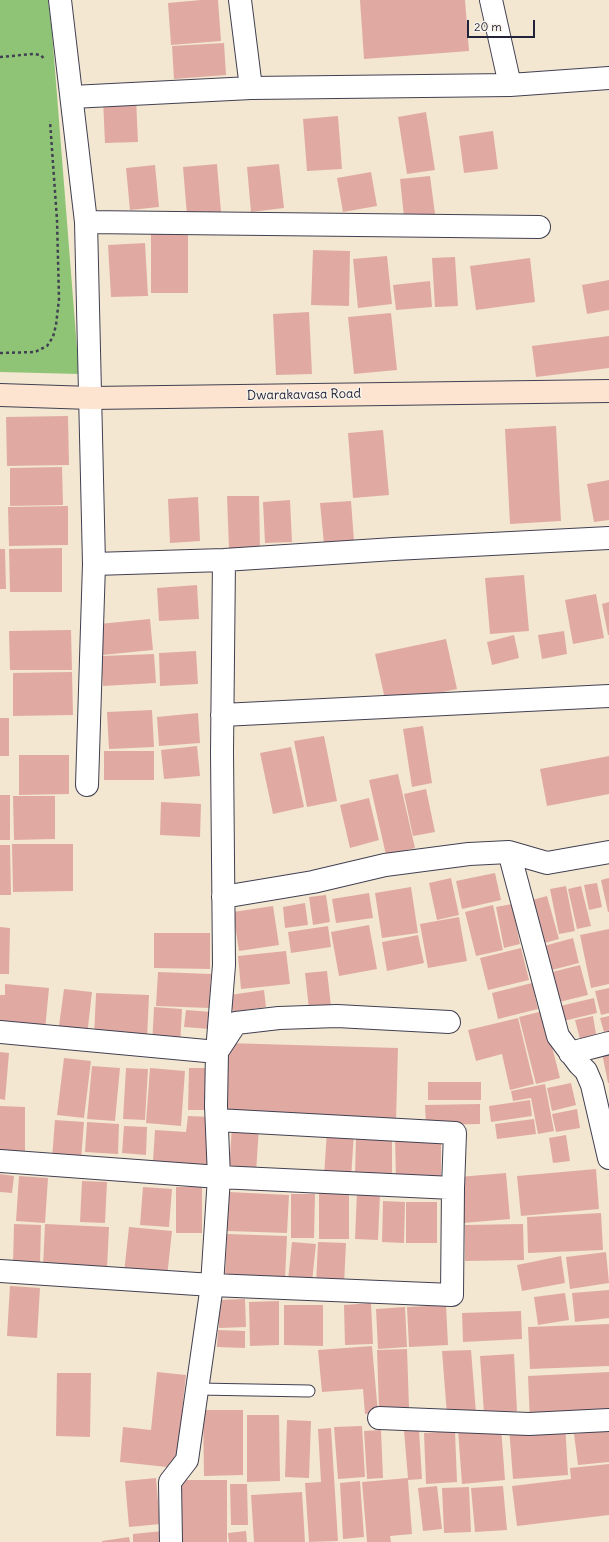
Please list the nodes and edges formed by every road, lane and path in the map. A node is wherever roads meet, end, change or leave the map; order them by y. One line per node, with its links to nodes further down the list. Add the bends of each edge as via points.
1 (60, 0): 9 (street)
2 (240, 0): 8 (street)
3 (491, 0): 7 (street)
4 (0, 57): 5 (path, via 33,54 41,55)
5 (45, 61)
6 (609, 78): 7 (street)
7 (510, 85): 8 (street)
8 (251, 88): 9 (street)
9 (72, 98): 11 (street)
10 (49, 117): 13 (path, via 57,220 59,299 56,325 47,346 35,352)
11 (86, 222): 12 (street); 16 (street)
12 (539, 227)
13 (0, 353)
14 (609, 391): 16 (street, Dwarakavasa Road)
15 (0, 395): 16 (street, Dwarakavasa Road)
16 (91, 398): 19 (street)
17 (609, 538): 18 (street)
18 (224, 560): 19 (street); 21 (street)
19 (94, 564): 22 (street)
20 (609, 696): 21 (street)
21 (222, 715): 25 (street)
22 (87, 785)
23 (509, 852): 24 (street, via 547,863); 25 (street, via 469,854 386,865 312,882); 30 (street, via 558,1036)
24 (609, 852)
25 (223, 896): 29 (street, via 224,965)
26 (448, 1022): 29 (street, via 337,1016 236,1022)
27 (0, 1032): 29 (street)
28 (609, 1043): 30 (street)
29 (217, 1052): 31 (street)
30 (570, 1053): 32 (street, via 586,1071 592,1085)
31 (217, 1120): 34 (street); 35 (street, via 454,1133)
32 (609, 1158)
33 (0, 1161): 34 (street)
34 (220, 1177): 35 (street); 37 (street)
35 (453, 1188): 37 (street, via 452,1295)
36 (0, 1271): 37 (street)
37 (212, 1285): 38 (street)
38 (198, 1389): 39 (lane); 42 (street, via 187,1460 170,1482)
39 (310, 1391)
40 (379, 1418): 41 (street, via 529,1424)
41 (609, 1420)
42 (171, 1542)

